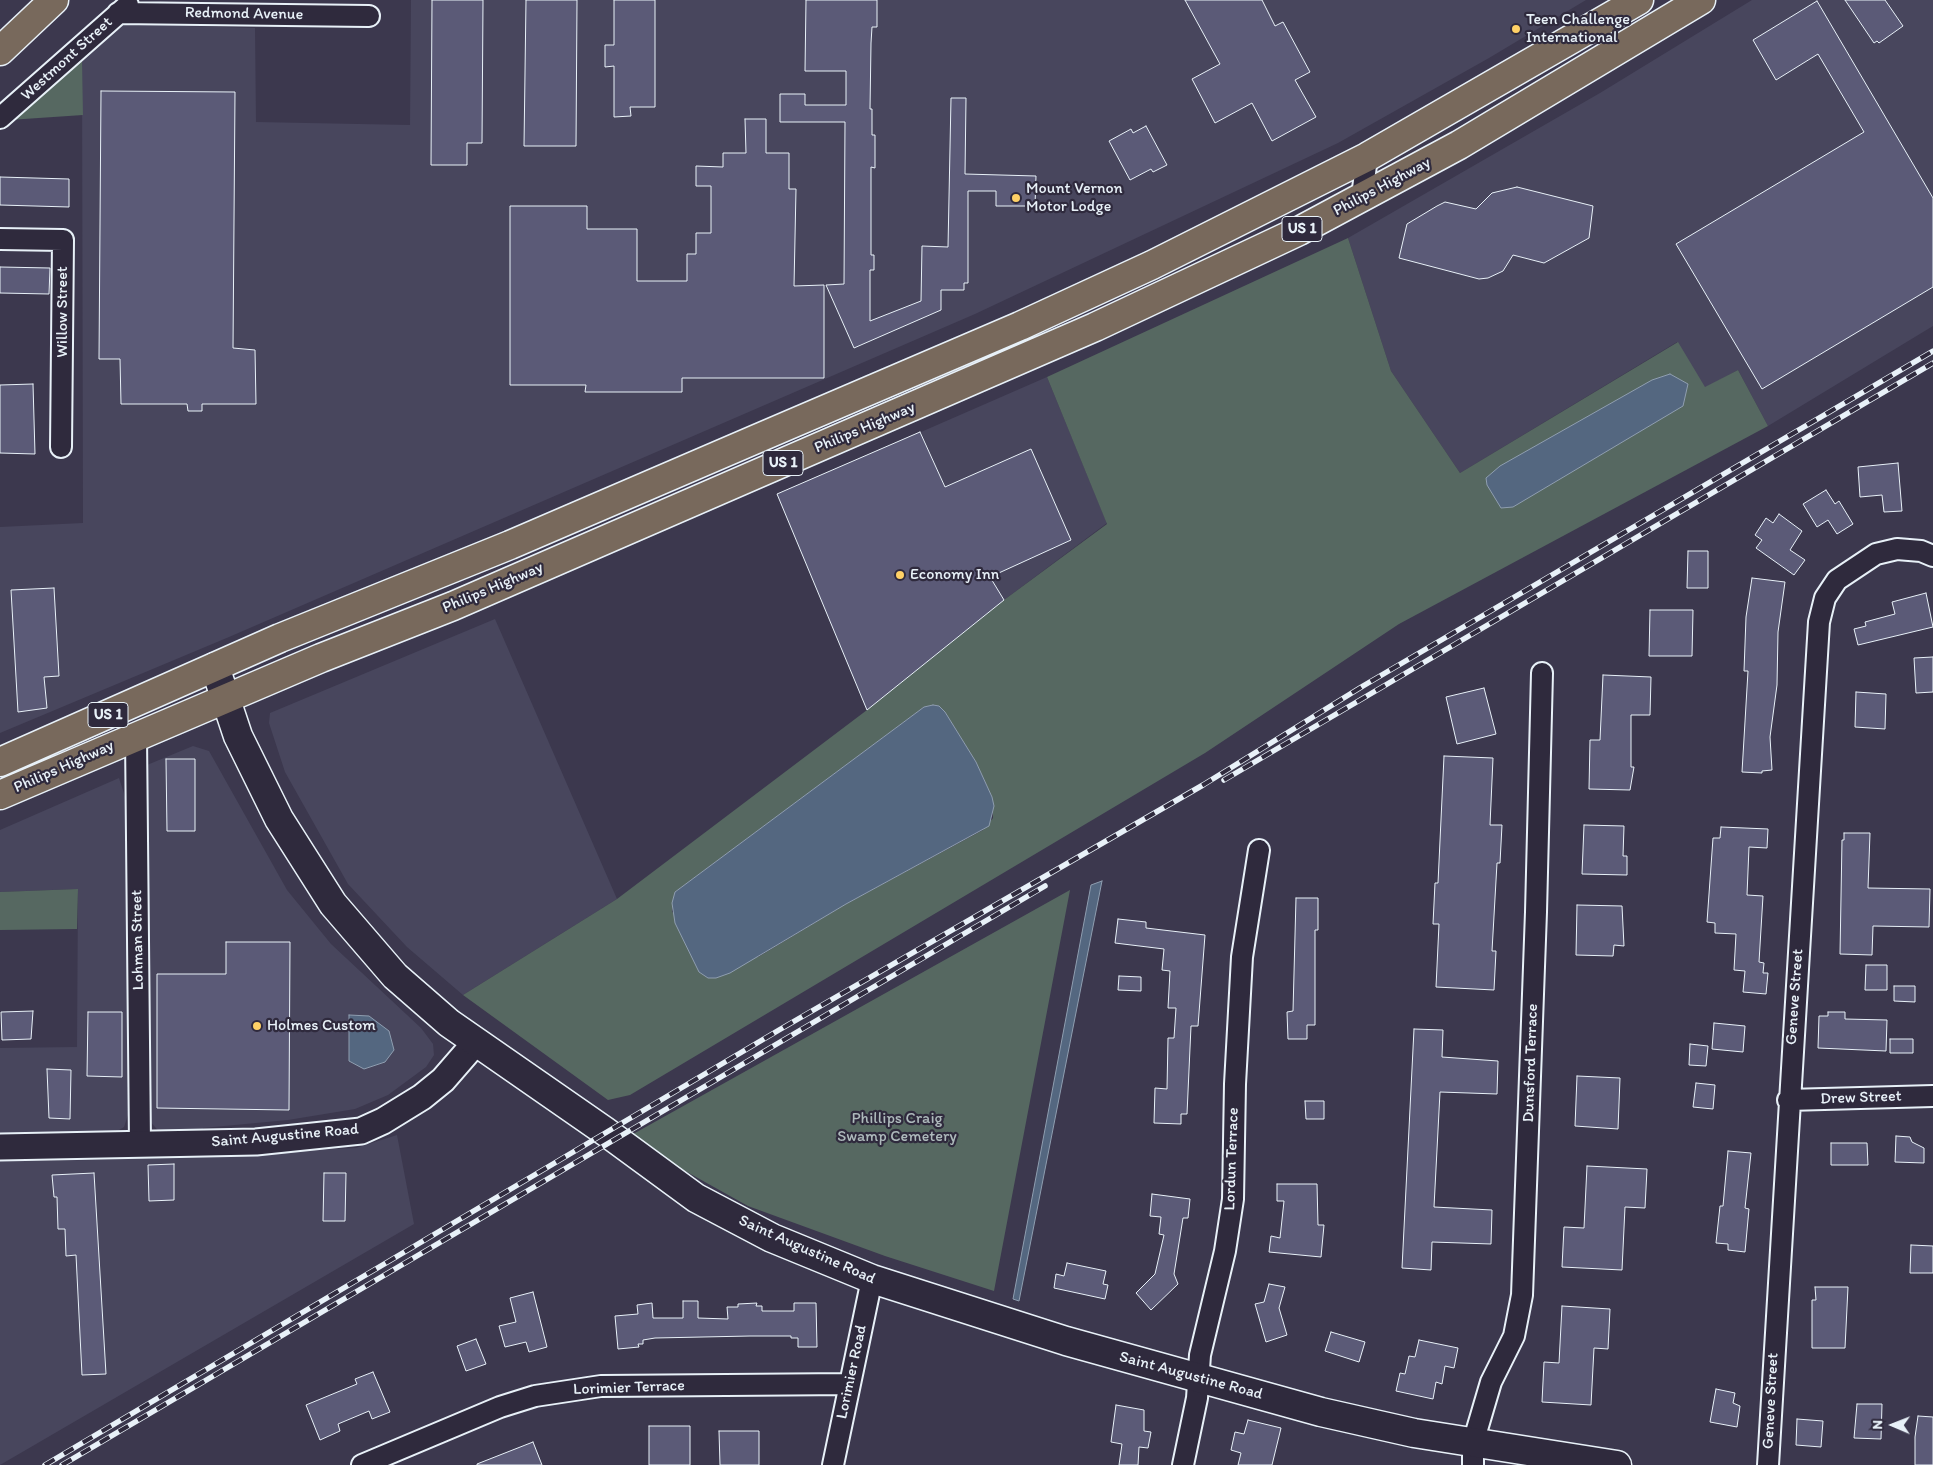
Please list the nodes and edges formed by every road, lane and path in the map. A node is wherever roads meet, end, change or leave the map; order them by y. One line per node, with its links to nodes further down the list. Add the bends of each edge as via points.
1 (54, 0): 6 (main road)
2 (1639, 0): 7 (main road, Philips Highway / US 1)
3 (1701, 0): 8 (main road, Philips Highway / US 1)
4 (126, 6): 5 (street, Redmond Avenue); 9 (street, Westmont Street)
5 (369, 16)
6 (0, 51)
7 (1543, 58): 8 (street); 10 (main road, Philips Highway / US 1)
8 (1552, 91): 11 (main road, Philips Highway / US 1)
9 (0, 118)
10 (1367, 157): 11 (street); 13 (main road, Philips Highway / US 1)
11 (1362, 197): 14 (main road, Philips Highway / US 1, via 1243,258)
12 (0, 239): 16 (street, Willow Street, via 63,240)
13 (1083, 297): 14 (street); 15 (main road, Philips Highway / US 1)
14 (1095, 327): 17 (main road, Philips Highway / US 1)
15 (797, 422): 17 (street); 18 (main road, Philips Highway / US 1)
16 (61, 447)
17 (810, 451): 20 (main road, Philips Highway / US 1)
18 (510, 545): 20 (street); 21 (main road, Philips Highway / US 1)
19 (1933, 556): 30 (street, Geneve Street, via 1897,549 1876,554 1837,580 1825,598 1819,622)
20 (523, 576): 23 (main road, Philips Highway / US 1)
21 (215, 668): 23 (main road); 25 (main road, Philips Highway / US 1)
22 (1542, 673): 36 (street, Dunsford Terrace, via 1522,1295 1514,1336 1491,1382)
23 (226, 699): 24 (main road, Philips Highway / US 1); 28 (main road, via 238,736 279,819 333,904 395,976)
24 (136, 736): 26 (main road, Philips Highway / US 1); 31 (street, Lohman Street)
25 (0, 762)
26 (0, 796)
27 (1259, 850): 34 (street, Lordun Terrace, via 1242,957 1232,1199 1226,1251 1200,1356)
28 (476, 1042): 31 (street, Saint Augustine Road, via 443,1080 422,1097 383,1121 361,1130 256,1142); 33 (main road, Saint Augustine Road, via 696,1198 772,1238)
29 (1933, 1096): 30 (street, Drew Street)
30 (1788, 1100): 41 (street, Geneve Street)
31 (140, 1144): 32 (street, Saint Augustine Road)
32 (0, 1147)
33 (872, 1279): 34 (main road, Saint Augustine Road, via 1056,1339); 35 (street, Lorimier Road)
34 (1198, 1378): 36 (main road, Saint Augustine Road, via 1414,1433); 39 (street, Lordun Terrace)
35 (850, 1384): 37 (street, Lorimier Terrace, via 601,1386 535,1396 500,1407); 38 (street, Lorimier Road)
36 (1473, 1454): 40 (main road, Saint Augustine Road)
37 (362, 1465)
38 (832, 1465)
39 (1183, 1465)
40 (1618, 1465)
41 (1768, 1465)

